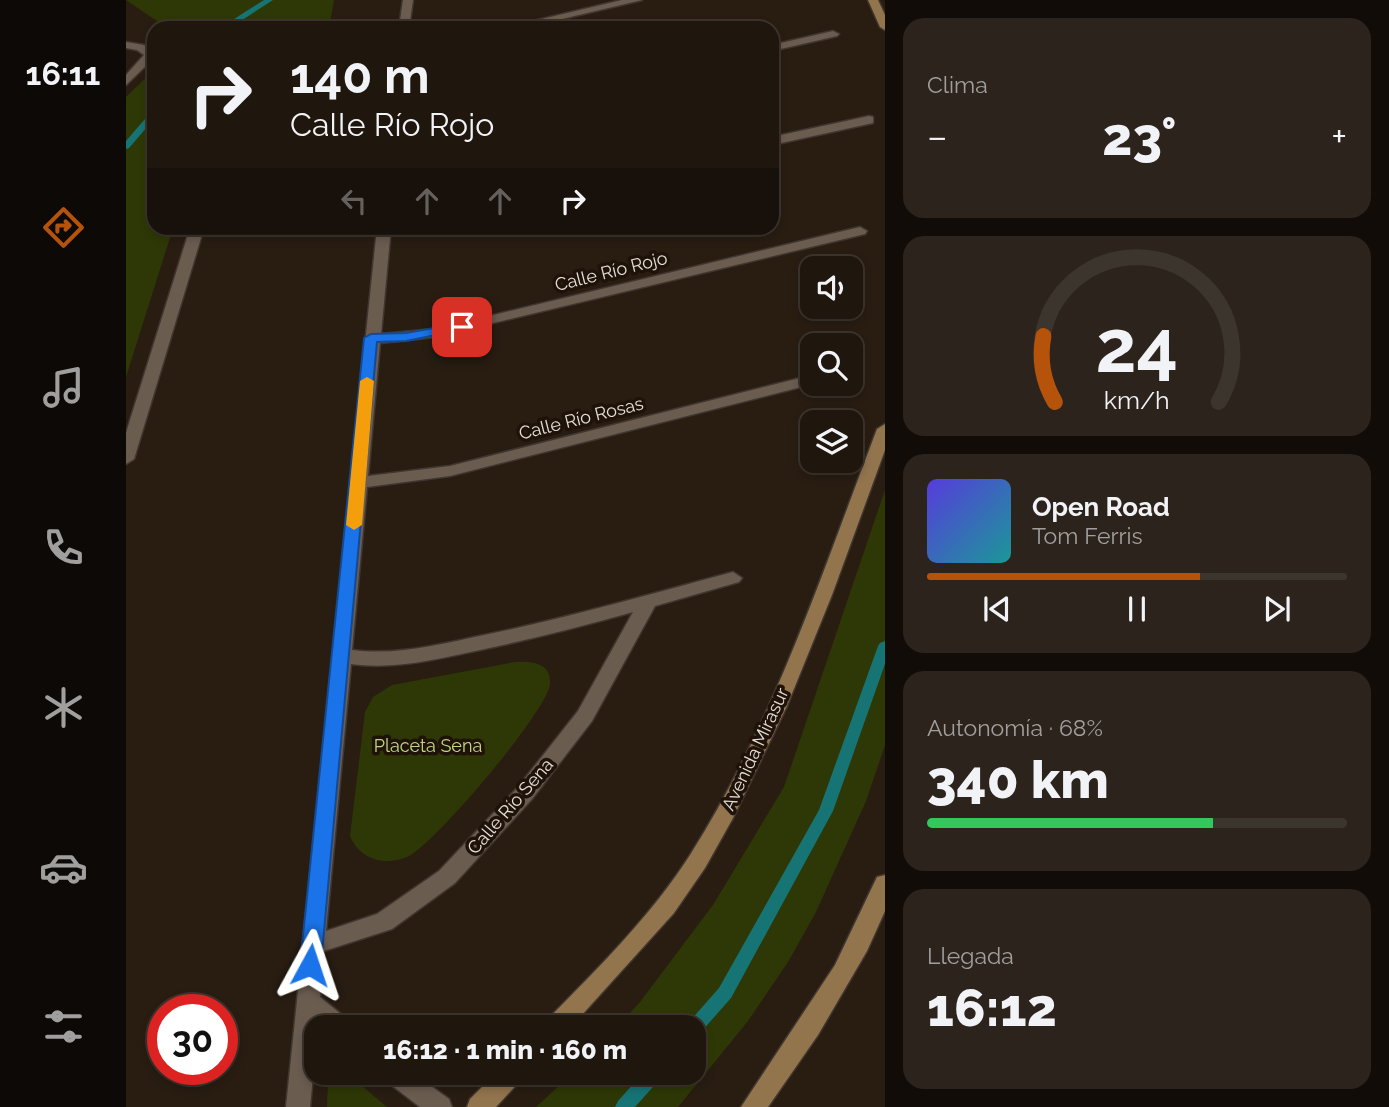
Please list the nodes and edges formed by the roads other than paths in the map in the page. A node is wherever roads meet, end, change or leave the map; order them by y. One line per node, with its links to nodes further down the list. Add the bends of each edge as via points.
1 (408, 0): 4 (street)
2 (637, 0): 5 (street)
3 (873, 0): 6 (street)
4 (405, 21)
5 (541, 21)
6 (885, 27)
7 (833, 34): 9 (street)
8 (126, 46): 10 (street)
9 (779, 46)
10 (147, 52)
11 (147, 59): 12 (street)
12 (126, 82)
13 (869, 120): 14 (street)
14 (779, 139)
15 (859, 231): 18 (street, Calle Río Rojo, via 435,333)
16 (195, 235): 20 (street)
17 (383, 235): 18 (street)
18 (371, 338): 24 (street)
19 (800, 383): 24 (street, Calle Río Rosas, via 450,471)
20 (142, 402): 21 (street); 23 (street)
21 (126, 410)
22 (885, 429): 32 (street, Avenida Mirasur, via 794,664 730,804 695,864 652,921)
23 (126, 459)
24 (358, 483): 27 (street)
25 (733, 578): 26 (street)
26 (648, 602): 27 (street, via 554,628 404,659); 29 (street, Calle Río Sena, via 584,716 517,802 447,877 384,922)
27 (342, 656): 29 (street)
28 (885, 884): 38 (street, via 873,917 825,1006)
29 (312, 945): 30 (street)
30 (307, 1000): 31 (street); 35 (street)
31 (325, 1015)
32 (567, 1015)
33 (410, 1085): 36 (street)
34 (500, 1085): 37 (street)
35 (298, 1107)
36 (440, 1107)
37 (479, 1107)
38 (753, 1107)

